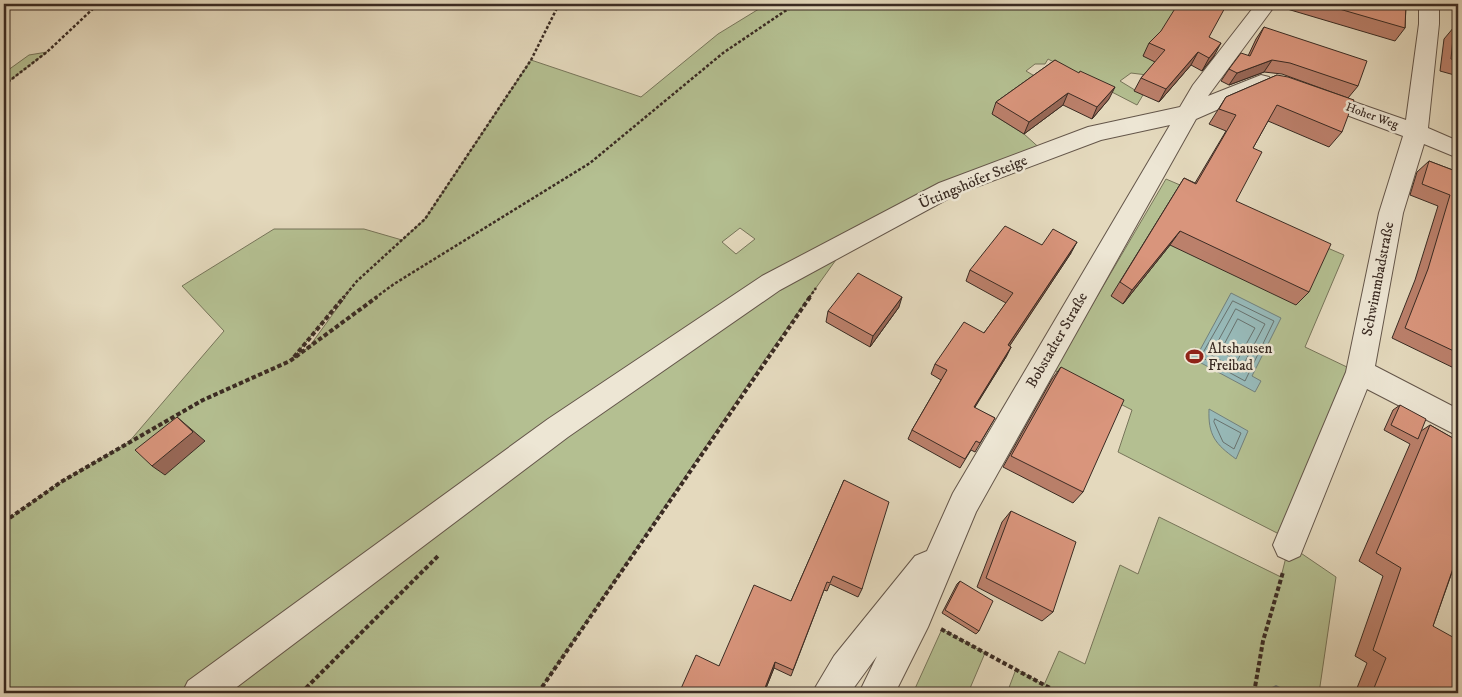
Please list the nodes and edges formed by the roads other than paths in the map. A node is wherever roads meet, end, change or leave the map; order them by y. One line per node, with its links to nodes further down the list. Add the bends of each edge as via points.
1 (1266, 4): 3 (street, Bobstadter Straße, via 1201,90)
2 (1429, 4): 4 (street, Schwimmbadstraße)
3 (1189, 113): 4 (street, Hoher Weg, via 1264,81 1290,87); 8 (street, Bobstadter Straße, via 969,495); 10 (street, Üttingshöfer Steige, via 1096,133 947,190 771,283 558,428)
4 (1416, 132): 5 (street, Hoher Weg); 6 (street, Schwimmbadstraße, via 1390,213)
5 (1458, 150)
6 (1360, 372): 7 (street); 9 (street, Schwimmbadstraße)
7 (1458, 423)
8 (948, 540): 11 (street, via 846,668); 12 (street, Bobstadter Straße, via 916,615)
9 (1289, 545)
10 (200, 693)
11 (830, 693)
12 (877, 693)

